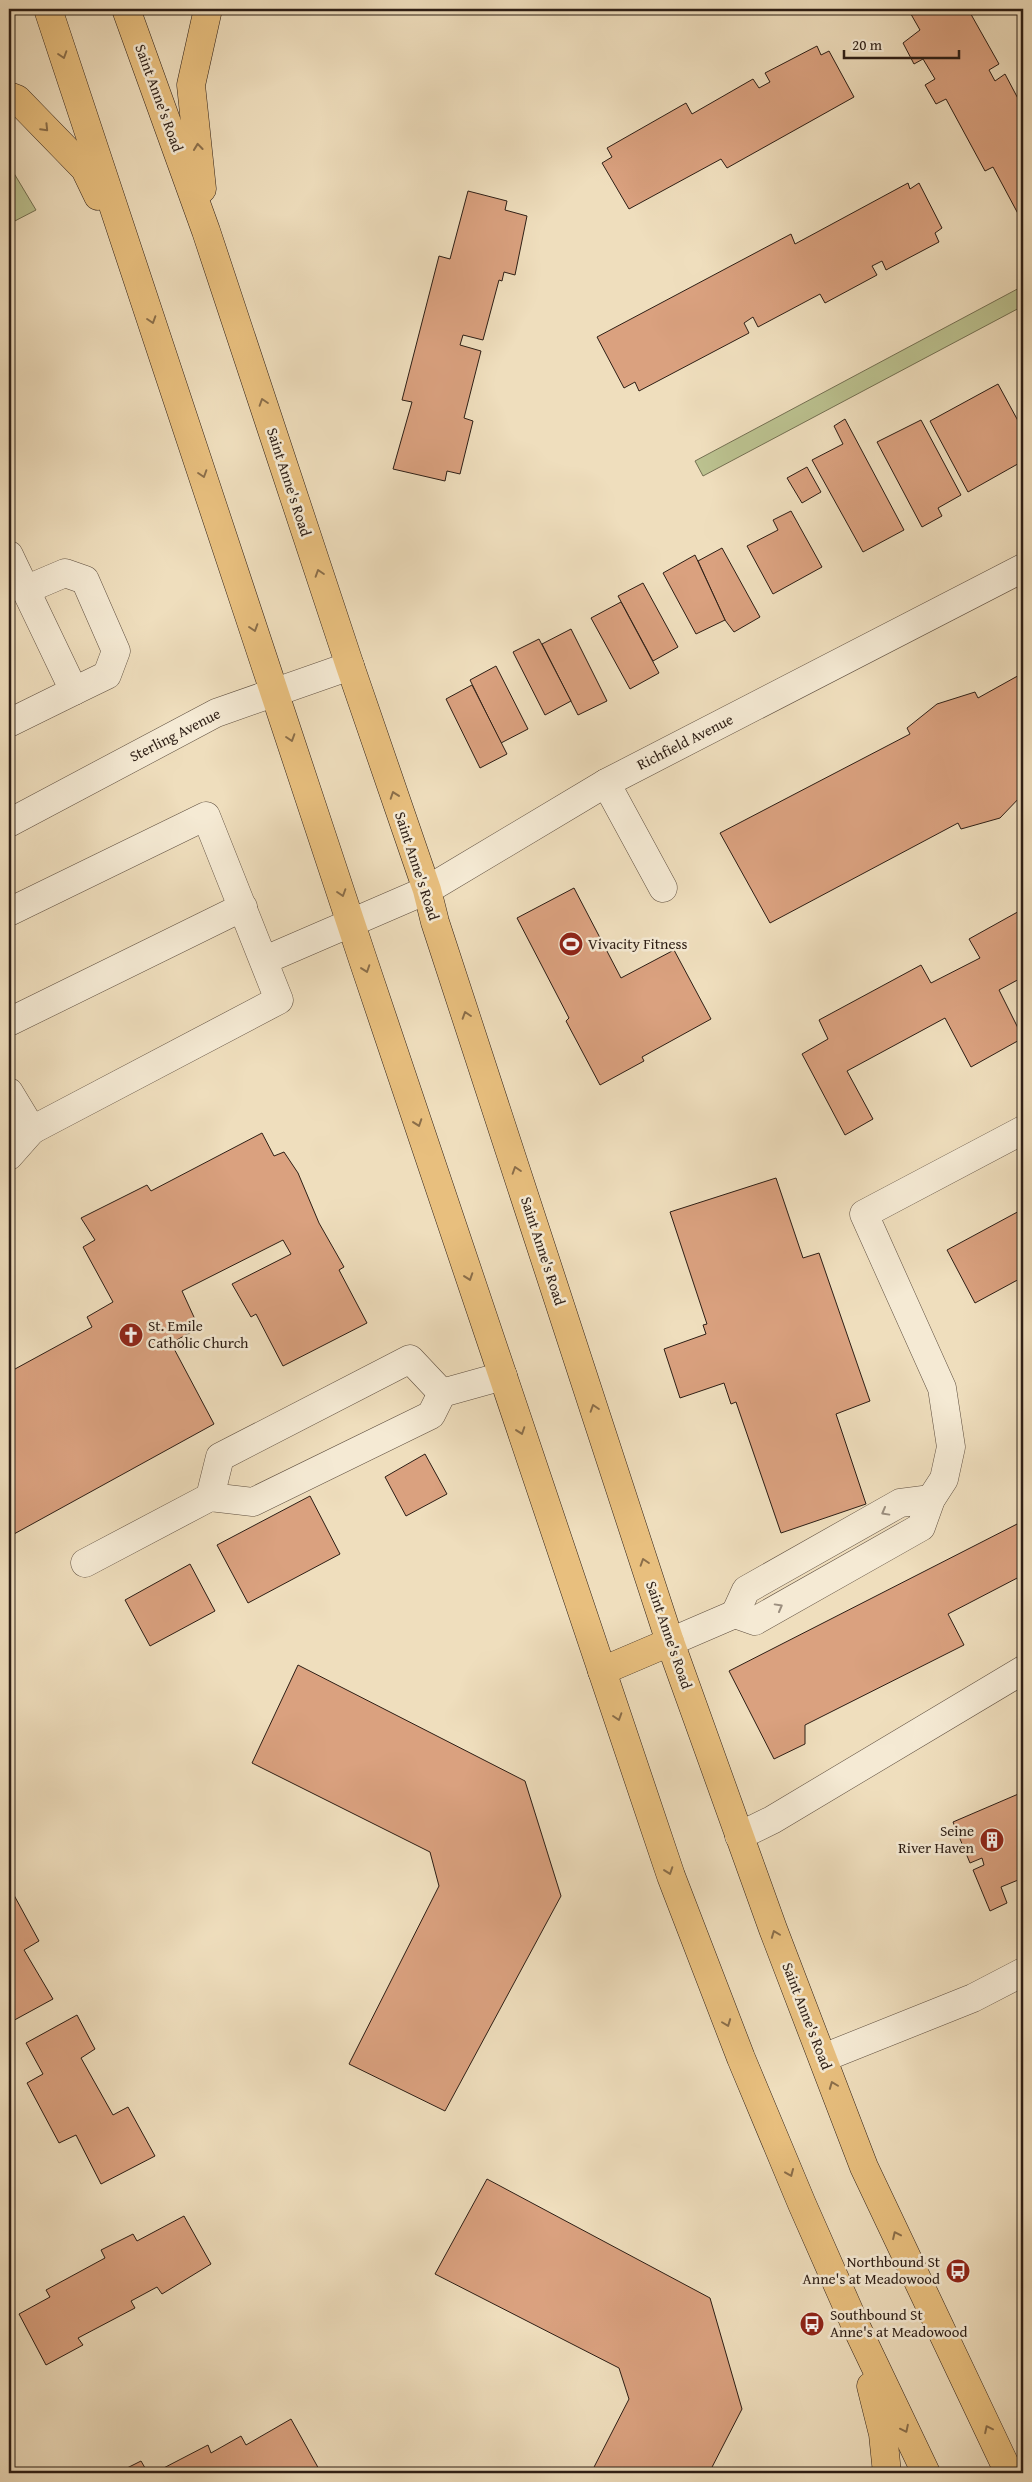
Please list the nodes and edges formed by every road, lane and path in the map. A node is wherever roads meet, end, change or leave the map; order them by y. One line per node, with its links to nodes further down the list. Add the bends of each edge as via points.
1 (48, 9): 6 (main road, one-way to 6)
2 (126, 9): 5 (main road, Saint Anne's Road)
3 (208, 9): 5 (main road, one-way to 3, via 192,85)
4 (9, 96): 6 (main road, one-way to 6, via 17,99 85,170)
5 (206, 231): 10 (main road, Saint Anne's Road, one-way to 5)
6 (136, 273): 12 (main road, one-way to 12)
7 (9, 555): 9 (street)
8 (1023, 568): 14 (street, Richfield Avenue)
9 (25, 590): 11 (street); 11 (street, via 65,573 85,580 116,651 107,675)
10 (350, 666): 12 (street, Sterling Avenue); 17 (main road, Saint Anne's Road, one-way to 10)
11 (74, 691): 13 (street)
12 (276, 692): 15 (street, Sterling Avenue, via 216,713); 20 (main road, one-way to 20)
13 (9, 723)
14 (606, 783): 16 (street); 17 (street, Richfield Avenue)
15 (9, 823)
16 (663, 888)
17 (427, 890): 20 (street, Richfield Avenue); 31 (main road, Saint Anne's Road, one-way to 17)
18 (12, 902): 19 (street, via 206,816)
19 (243, 907): 21 (street); 22 (street)
20 (352, 923): 21 (street, Richfield Avenue); 27 (main road, one-way to 27)
21 (265, 960): 24 (street, via 279,1000)
22 (9, 1022)
23 (9, 1092): 24 (street)
24 (32, 1130): 26 (street)
25 (1023, 1130): 31 (street, via 864,1214 942,1388 951,1447 944,1479 931,1499 900,1503 746,1590 735,1614)
26 (9, 1156)
27 (503, 1376): 28 (street); 33 (main road, one-way to 33)
28 (442, 1394): 29 (street, via 431,1414 252,1502); 29 (street, via 410,1359 220,1457)
29 (210, 1497): 30 (street)
30 (85, 1563)
31 (670, 1642): 33 (main road); 34 (main road, Saint Anne's Road)
32 (1023, 1670): 34 (street, via 772,1820)
33 (602, 1671): 37 (main road, one-way to 37, via 671,1876 734,2040)
34 (739, 1836): 36 (main road, Saint Anne's Road, one-way to 34)
35 (1023, 1972): 36 (street, via 973,1998)
36 (823, 2058): 40 (main road, Saint Anne's Road, one-way to 36, via 864,2167)
37 (854, 2322): 38 (main road, via 883,2434); 39 (main road, one-way to 39)
38 (887, 2473)
39 (926, 2473)
40 (1009, 2473)

